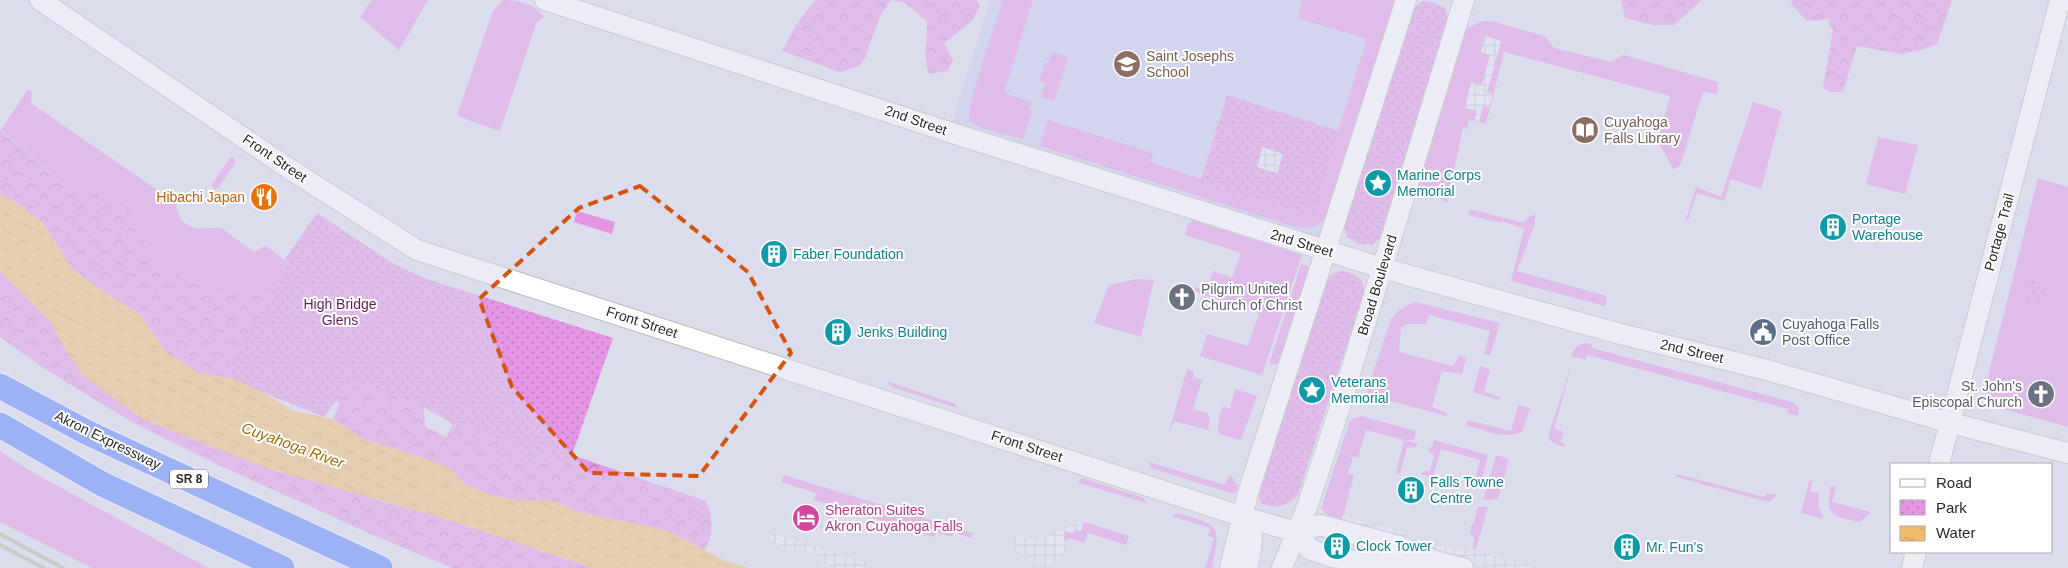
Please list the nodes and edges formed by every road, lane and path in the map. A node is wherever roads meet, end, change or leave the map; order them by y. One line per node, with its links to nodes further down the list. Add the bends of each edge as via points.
1 (40, 0): 14 (main road, Front Street, via 290,170 417,250)
2 (545, 0): 6 (main road, 2nd Street, via 949,132)
3 (1406, 0): 6 (main road)
4 (1464, 0): 7 (main road, Broad Boulevard)
5 (2060, 0): 9 (main road, Portage Trail)
6 (1327, 250): 7 (main road, 2nd Street); 14 (main road)
7 (1382, 268): 9 (main road, 2nd Street, via 1767,370); 15 (main road, Broad Boulevard, via 1314,489)
8 (0, 386): 18 (highway, Akron Expressway / SR 8, via 88,433)
9 (1951, 423): 11 (main road, 2nd Street); 12 (main road, Portage Trail)
10 (0, 425): 13 (highway)
11 (2068, 453)
12 (1939, 463)
13 (102, 484): 19 (highway); 20 (highway)
14 (1241, 516): 15 (main road, Front Street); 21 (main road); 22 (main road, via 1248,521 1252,531)
15 (1297, 532): 17 (main road, via 1320,525 1399,546); 17 (main road, via 1309,550 1332,557 1363,562); 23 (main road, Broad Boulevard)
16 (1916, 553): 25 (main road)
17 (1438, 562): 24 (main road)
18 (379, 567)
19 (251, 568)
20 (282, 568)
21 (1230, 568)
22 (1247, 568)
23 (1282, 568)
24 (1463, 568)
25 (1912, 568)

